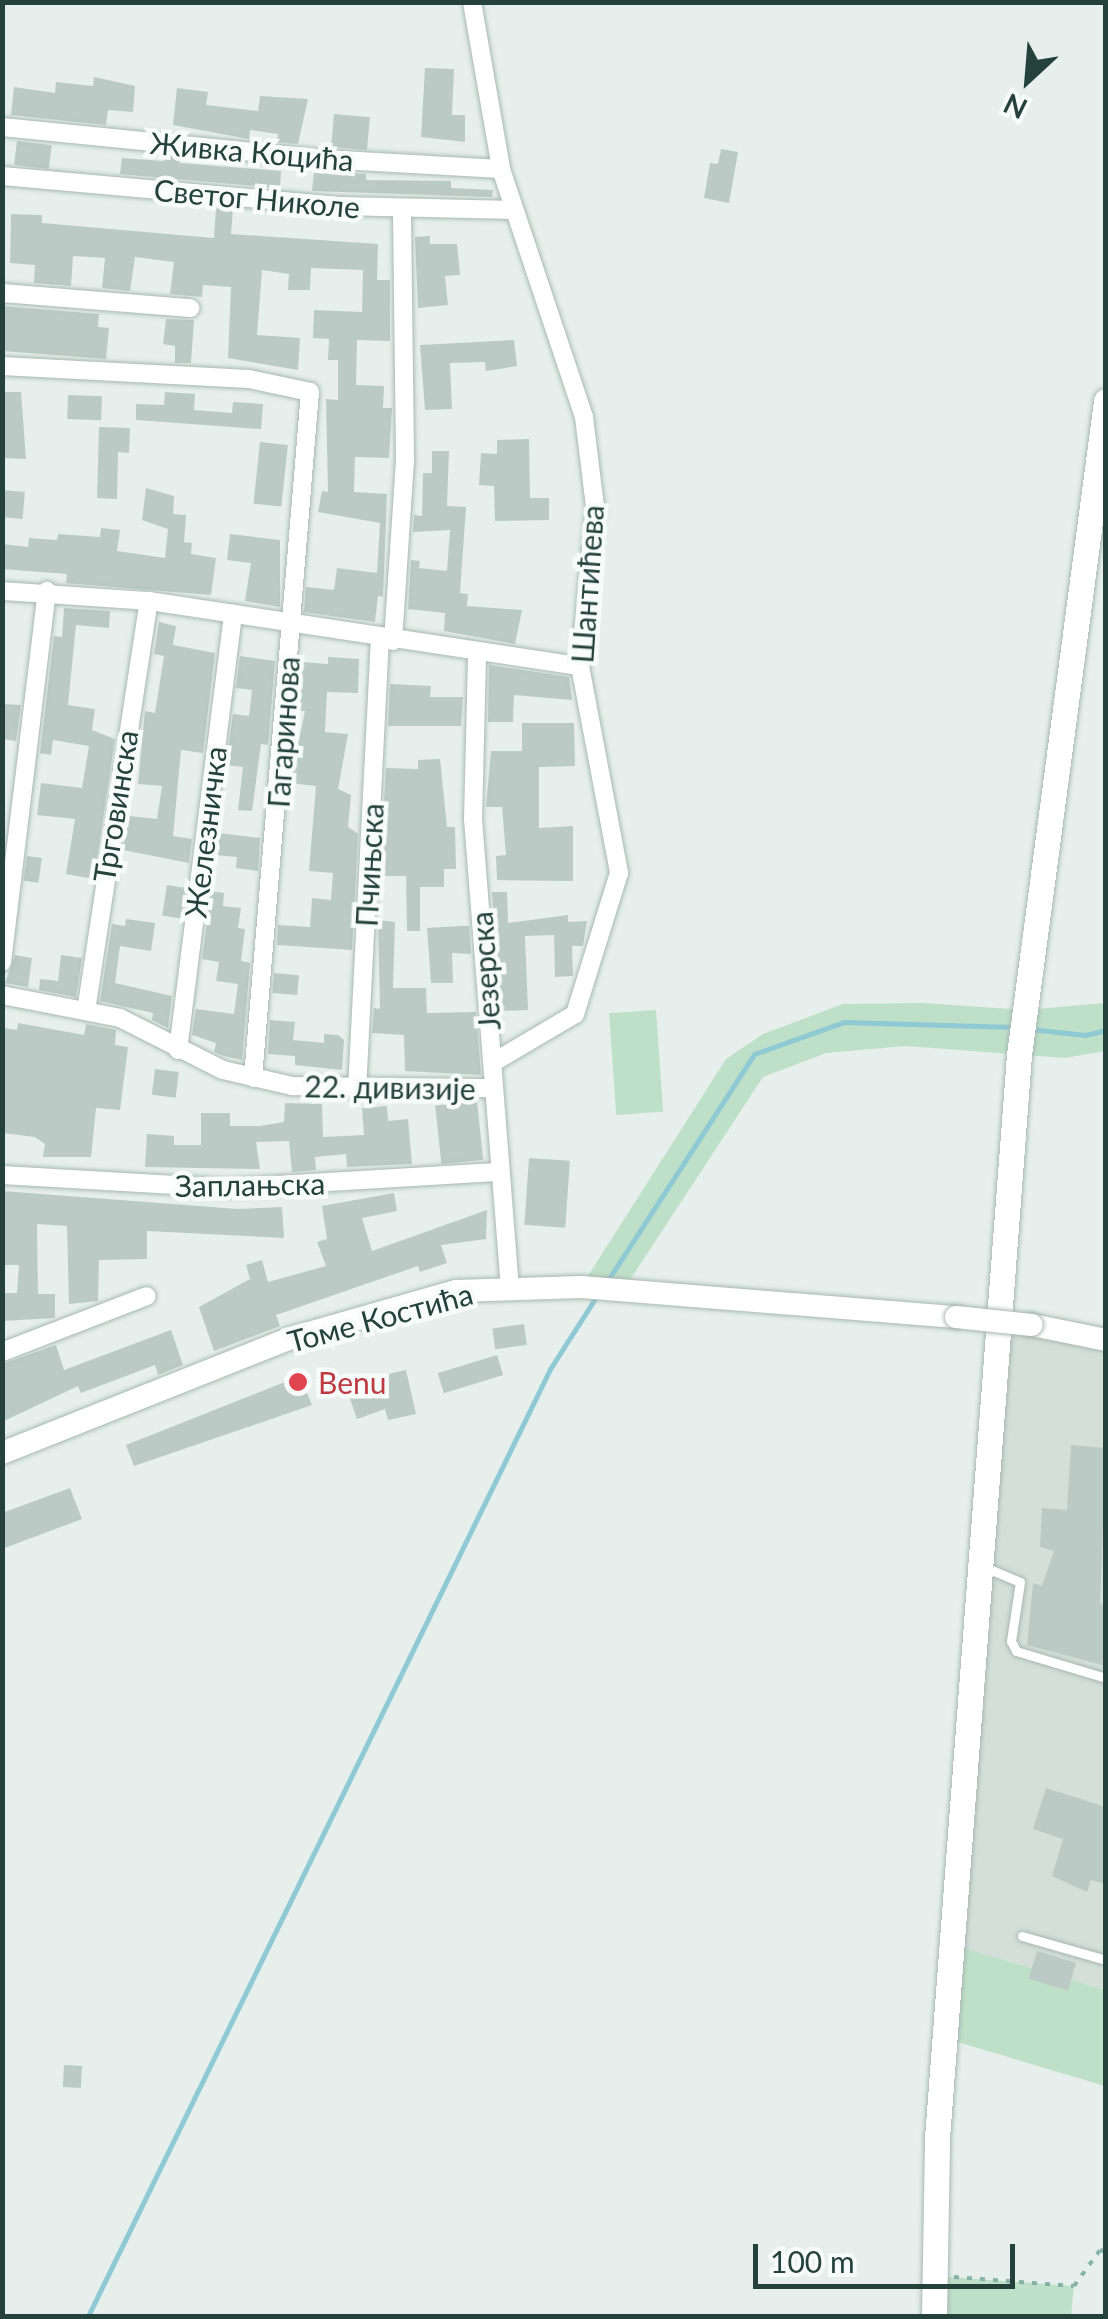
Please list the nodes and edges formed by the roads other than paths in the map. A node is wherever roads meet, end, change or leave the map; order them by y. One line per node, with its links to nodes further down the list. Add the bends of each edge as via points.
1 (472, 2): 3 (street, Шантићева)
2 (2, 127): 3 (street, Живка Коцића, via 323,159)
3 (501, 168): 6 (street, Шантићева)
4 (2, 176): 5 (street, Светог Николе)
5 (402, 209): 6 (street, Светог Николе); 16 (street, Пчињска, via 405,458)
6 (512, 210): 18 (street, Шантићева, via 584,417 594,507)
7 (2, 292): 8 (street)
8 (190, 308)
9 (2, 366): 15 (street, Гагаринова, via 306,388 310,423)
10 (1106, 401): 34 (main road, via 1019,1055)
11 (2, 591): 12 (street)
12 (47, 592): 13 (street); 19 (street)
13 (149, 601): 14 (street); 21 (street, Трговинска)
14 (233, 613): 15 (street); 22 (street, Железничка)
15 (292, 624): 16 (street); 24 (street, Гагаринова)
16 (387, 640): 17 (street); 26 (street, Пчињска)
17 (477, 656): 18 (street); 23 (street, Језерска, via 473,819)
18 (580, 666): 23 (street, Шантићева, via 619,872 576,1014)
19 (2, 962)
20 (2, 995): 21 (street, 22. дивизије)
21 (86, 1011): 22 (street, 22. дивизије, via 120,1018)
22 (178, 1050): 24 (street, 22. дивизије)
23 (492, 1064): 25 (street, Језерска)
24 (253, 1078): 26 (street, 22. дивизије)
25 (493, 1088): 26 (street, 22. дивизије); 27 (street, Језерска)
26 (357, 1091)
27 (496, 1172): 28 (street, Заплањска, via 228,1188); 29 (street, Језерска)
28 (2, 1175)
29 (510, 1286): 31 (street, Томе Костића, bridge, via 956,1317); 33 (street, Томе Костића, via 456,1291 291,1338)
30 (147, 1296): 32 (street)
31 (1106, 1340)
32 (2, 1352)
33 (2, 1453)
34 (979, 1565): 35 (lane, via 1020,1582 1016,1650); 38 (main road, via 937,2138)
35 (1106, 1678)
36 (1022, 1936): 37 (lane)
37 (1106, 1960)
38 (934, 2316)

